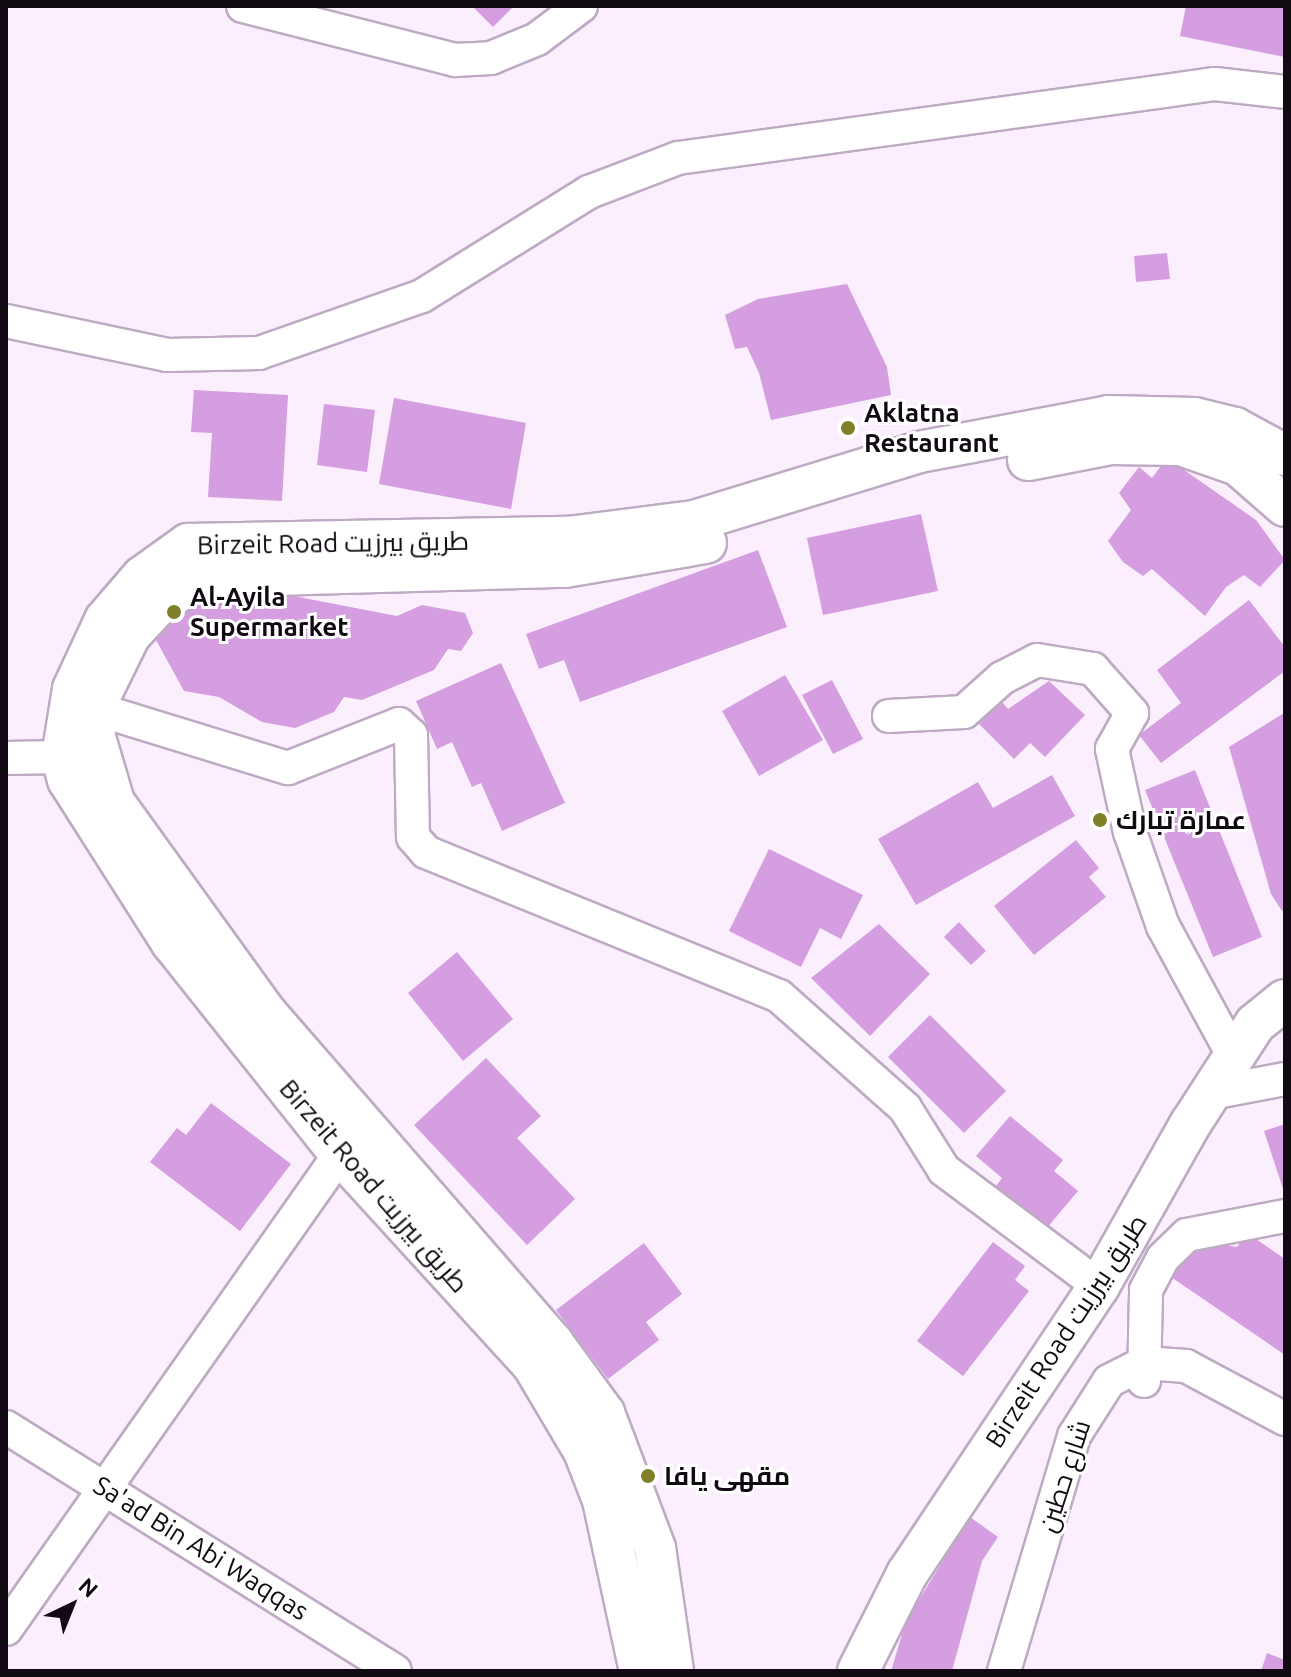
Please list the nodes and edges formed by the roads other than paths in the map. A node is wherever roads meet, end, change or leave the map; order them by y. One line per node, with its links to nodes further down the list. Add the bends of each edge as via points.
1 (243, 6): 2 (street, via 455,60 491,58 537,39)
2 (581, 6)
3 (1285, 92): 4 (street, via 1215,84 678,158 589,192 422,296 259,353 167,355)
4 (6, 321)
5 (1285, 455): 6 (main road, Birzeit Road طريق بيرزيت, via 1235,428 1160,415 1109,416)
6 (924, 465): 7 (main road, via 1154,442 1238,465); 8 (main road, via 636,558 496,570 202,577 144,618 114,663); 10 (main road, Birzeit Road طريق بيرزيت, via 678,523 568,537 188,544 142,577 105,620 73,689)
7 (1285, 506)
8 (96, 709): 10 (main road); 18 (street, via 288,768 399,724 411,735 413,837 426,852 779,996 905,1108 944,1170)
9 (889, 716): 13 (street, via 964,712 1002,678 1037,660 1093,669 1132,713 1112,749 1130,832 1163,926)
10 (80, 756): 11 (street); 16 (main road, Birzeit Road طريق بيرزيت, via 93,830 155,918); 27 (main road, via 266,1013 553,1343 604,1413 655,1548)
11 (6, 758)
12 (1285, 1000): 13 (main road, Birzeit Road طريق بيرزيت, via 1255,1024)
13 (1234, 1057): 15 (main road, Birzeit Road طريق بيرزيت)
14 (1285, 1079): 15 (street)
15 (1211, 1093): 18 (main road, Birzeit Road طريق بيرزيت)
16 (340, 1154): 23 (street); 26 (main road, Birzeit Road طريق بيرزيت, via 533,1365 571,1425 603,1500)
17 (1285, 1216): 19 (street, via 1187,1235 1163,1258 1146,1290)
18 (1099, 1286): 28 (main road, Birzeit Road طريق بيرزيت, via 907,1574)
19 (1144, 1372): 20 (street, via 1186,1366); 22 (street, شارع حطين, via 1204,1389); 29 (street, شارع حطين, via 1109,1381 1074,1436); 30 (street, شارع حطين, via 1106,1407 1094,1426)
20 (1285, 1419)
21 (6, 1427): 23 (street, Sa'ad Bin Abi Waqqas)
22 (1285, 1436)
23 (106, 1487): 24 (street); 25 (street, Sa'ad Bin Abi Waqqas)
24 (6, 1629)
25 (395, 1671)
26 (640, 1671)
27 (673, 1671)
28 (858, 1671)
29 (1004, 1671)
30 (1016, 1671)

